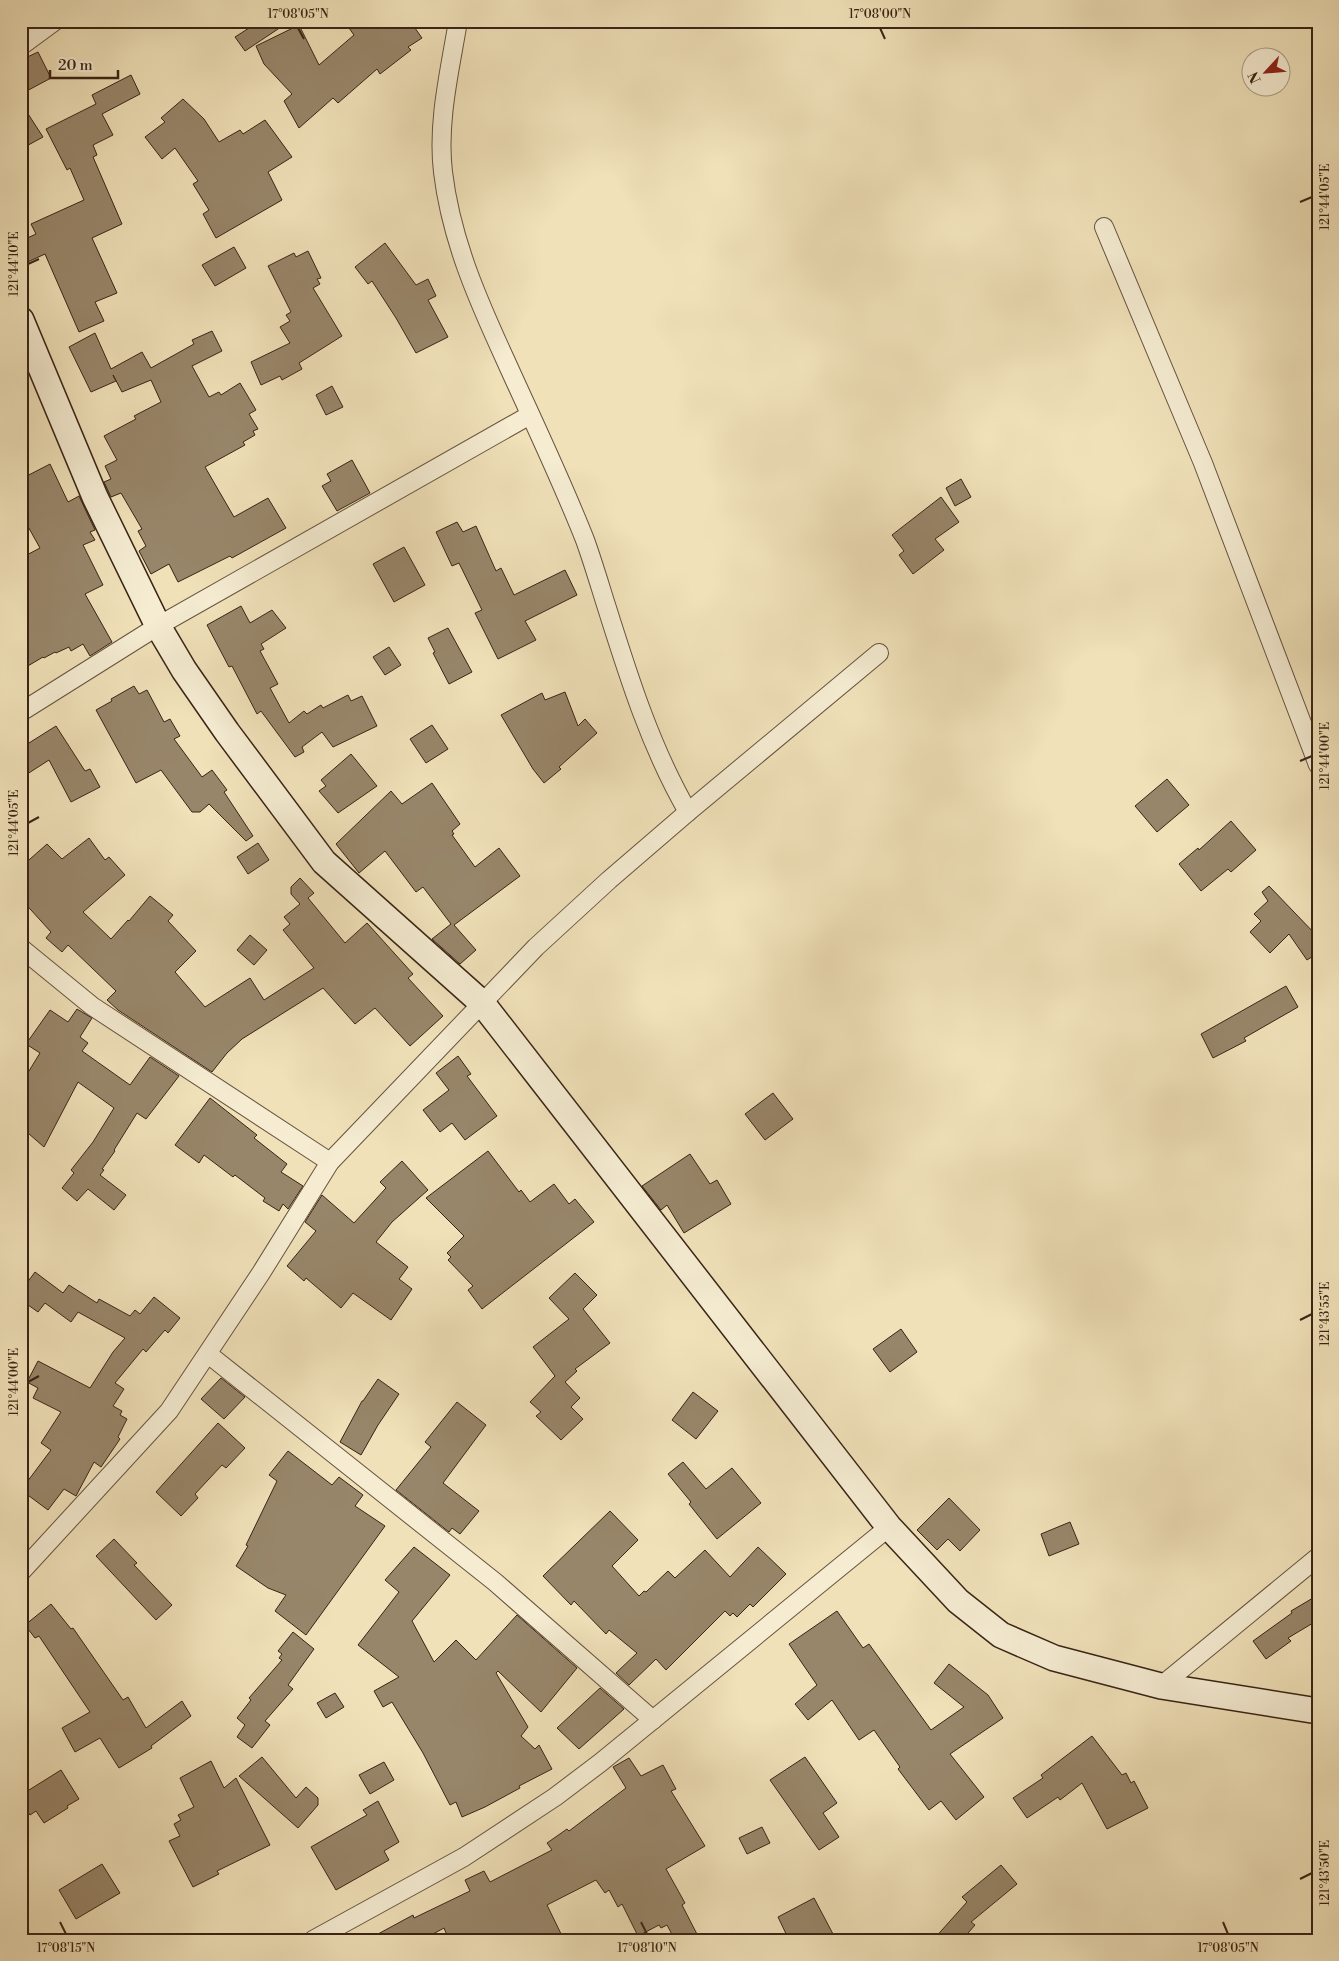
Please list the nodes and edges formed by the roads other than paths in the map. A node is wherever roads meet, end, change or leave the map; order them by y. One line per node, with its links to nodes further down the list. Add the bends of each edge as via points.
1 (56, 21): 3 (street)
2 (458, 21): 6 (street, via 442,130 443,170 452,228 468,274)
3 (21, 46)
4 (1104, 227): 10 (street, via 1203,463)
5 (21, 320): 7 (main road, via 95,497)
6 (530, 415): 7 (street); 11 (street, via 586,543 629,677 660,758)
7 (158, 626): 9 (street); 13 (main road, via 227,732 324,862)
8 (879, 653): 11 (street)
9 (21, 712)
10 (1318, 765)
11 (688, 812): 13 (street, via 543,940)
12 (21, 948): 14 (street, via 92,1006)
13 (482, 1003): 14 (street); 16 (main road)
14 (330, 1162): 15 (street)
15 (208, 1354): 18 (street, via 169,1411); 21 (street, via 495,1582)
16 (888, 1527): 19 (main road, via 958,1601 1001,1635 1054,1658); 21 (street)
17 (1318, 1556): 19 (street)
18 (21, 1572)
19 (1161, 1686): 20 (main road)
20 (1318, 1711)
21 (653, 1720): 22 (street, via 555,1797 464,1857)
22 (313, 1940)

